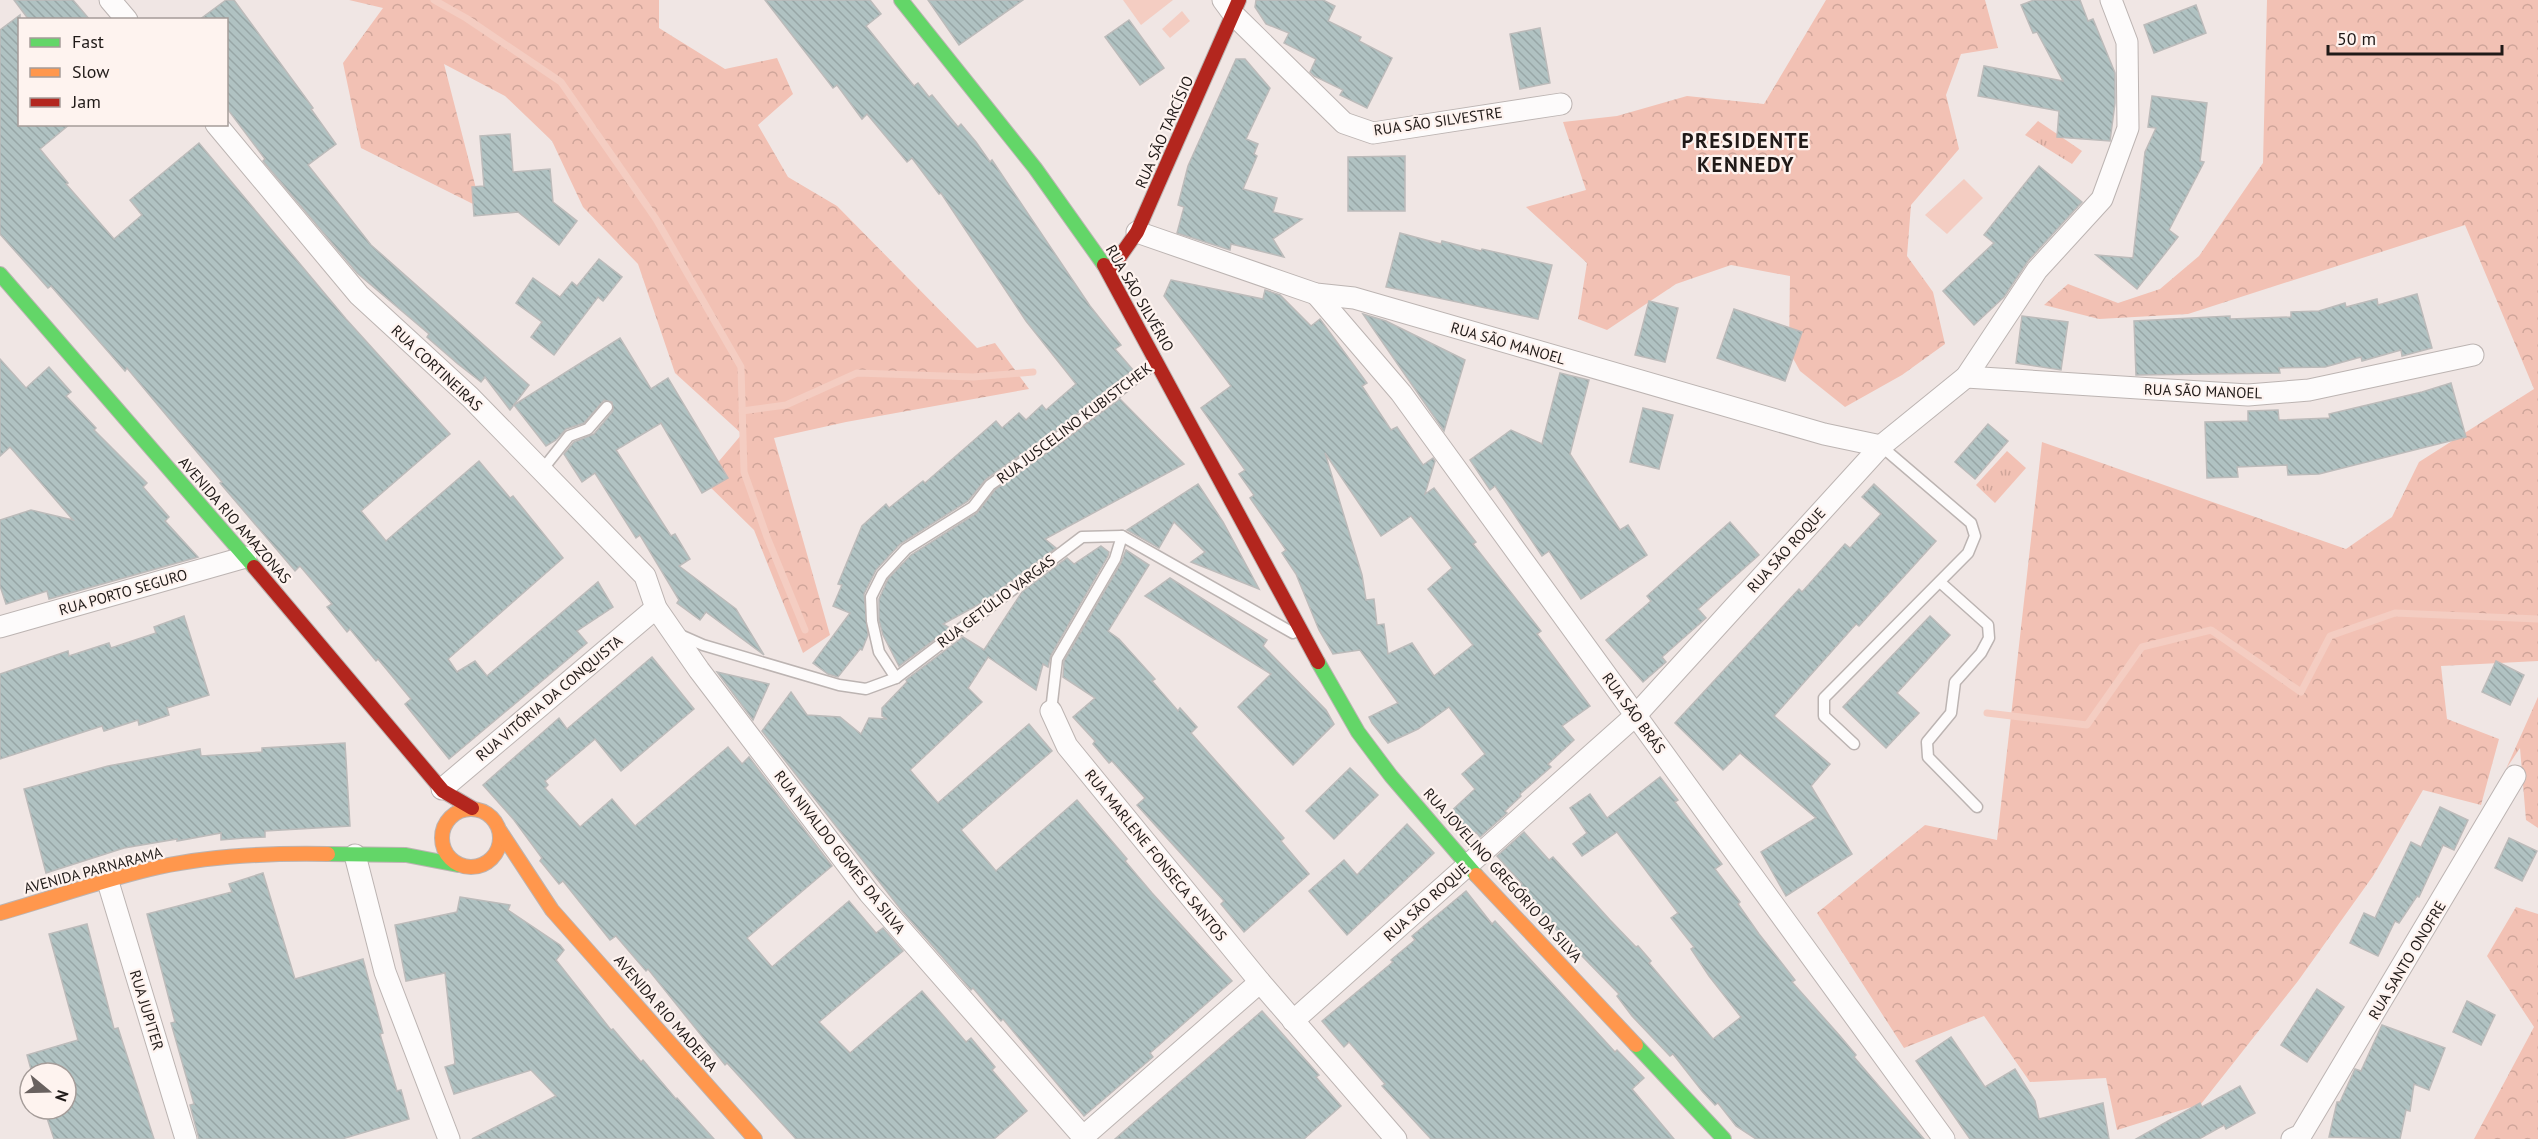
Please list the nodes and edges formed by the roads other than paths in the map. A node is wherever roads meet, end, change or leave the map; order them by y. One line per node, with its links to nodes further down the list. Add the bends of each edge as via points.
1 (110, 0): 5 (street)
2 (901, 0): 9 (street, RUA SÃO SILVÉRIO, via 1035,168)
3 (2111, 0): 14 (street, RUA SÃO ROQUE, via 2127,42 2128,128 2102,199 2037,270)
4 (1232, 5): 6 (street, RUA SÃO SILVESTRE, via 1344,123 1373,133); 8 (street, RUA SÃO TARCÍSIO)
5 (125, 18)
6 (1561, 104)
7 (218, 126): 17 (street, RUA CORTINEIRAS, via 359,295)
8 (1137, 232): 9 (street, RUA SÃO TARCÍSIO); 11 (street, RUA SÃO MANOEL)
9 (1109, 272): 13 (street, RUA SÃO SILVÉRIO)
10 (0, 274): 19 (street, AVENIDA RIO AMAZONAS)
11 (1316, 294): 16 (street, RUA SÃO MANOEL, via 1354,298 1824,434); 27 (street, RUA SÃO BRÁS, via 1401,393)
12 (2473, 355): 14 (street, RUA SÃO MANOEL, via 2309,390 2248,395)
13 (1158, 360): 24 (street, RUA SÃO SILVÉRIO); 25 (lane, RUA JUSCELINO KUBISTCHEK, via 990,485 973,507 906,549 882,575 871,597 872,621 879,652)
14 (1966, 377): 16 (street, RUA SÃO ROQUE)
15 (607, 407): 17 (lane, via 588,429 569,436)
16 (1881, 446): 20 (lane, via 1971,524 1975,536 1968,553); 27 (street, RUA SÃO ROQUE)
17 (542, 470): 21 (street, RUA CORTINEIRAS, via 645,576)
18 (1122, 536): 24 (lane); 25 (lane, RUA GETÚLIO VARGAS, via 1082,537); 26 (lane, RUA MARLENE FONSECA SANTOS, via 1115,559 1057,659)
19 (246, 557): 22 (street, RUA PORTO SEGURO); 30 (street, AVENIDA RIO AMAZONAS)
20 (1941, 583): 28 (lane, via 1824,698 1824,716); 31 (lane, via 1988,625 1989,638 1982,653 1955,682 1950,713 1927,742 1928,757)
21 (656, 608): 23 (street, RUA NIVALDO GOMES DA SILVA); 30 (street, RUA VITÓRIA DA CONQUISTA)
22 (0, 627)
23 (675, 633): 25 (lane, RUA GETÚLIO VARGAS, via 839,685 866,689); 47 (street, RUA NIVALDO GOMES DA SILVA, via 868,893)
24 (1306, 640): 37 (street, RUA JOVELINO GREGÓRIO DA SILVA, via 1358,732 1390,776)
25 (896, 678)
26 (1051, 711): 44 (street, RUA MARLENE FONSECA SANTOS, via 1067,746)
27 (1636, 715): 37 (street, RUA SÃO ROQUE); 53 (street, RUA SÃO BRÁS)
28 (1854, 744)
29 (2515, 776): 48 (street, RUA SANTO ONOFRE)
30 (442, 790): 32 (street, AVENIDA RIO AMAZONAS); 33 (street, via 447,807)
31 (1977, 807)
32 (472, 808): 33 (street, via 456,813); 34 (street, via 490,815)
33 (443, 828): 35 (street, AVENIDA PARNARAMA, via 423,842); 36 (street, via 444,850)
34 (500, 831): 38 (street, via 498,850 485,864); 42 (street, AVENIDA RIO MADEIRA)
35 (365, 855): 36 (street, AVENIDA PARNARAMA, via 417,856); 41 (street, AVENIDA PARNARAMA, via 226,857 159,867); 50 (street, via 385,972)
36 (458, 865): 38 (street)
37 (1467, 865): 45 (street, RUA SÃO ROQUE); 46 (street, RUA JOVELINO GREGÓRIO DA SILVA)
38 (476, 867): 39 (street)
39 (496, 873)
40 (514, 880): 42 (street, AVENIDA RIO MADEIRA)
41 (108, 882): 43 (street, AVENIDA PARNARAMA); 49 (street, RUA JUPITER)
42 (552, 910): 51 (street, AVENIDA RIO MADEIRA)
43 (0, 913)
44 (1260, 982): 45 (street, RUA MARLENE FONSECA SANTOS); 47 (street)
45 (1293, 1021): 52 (street, RUA MARLENE FONSECA SANTOS)
46 (1717, 1136)
47 (1084, 1138)
48 (2298, 1138)
49 (186, 1139)
50 (449, 1139)
51 (755, 1139)
52 (1396, 1139)
53 (1944, 1139)

